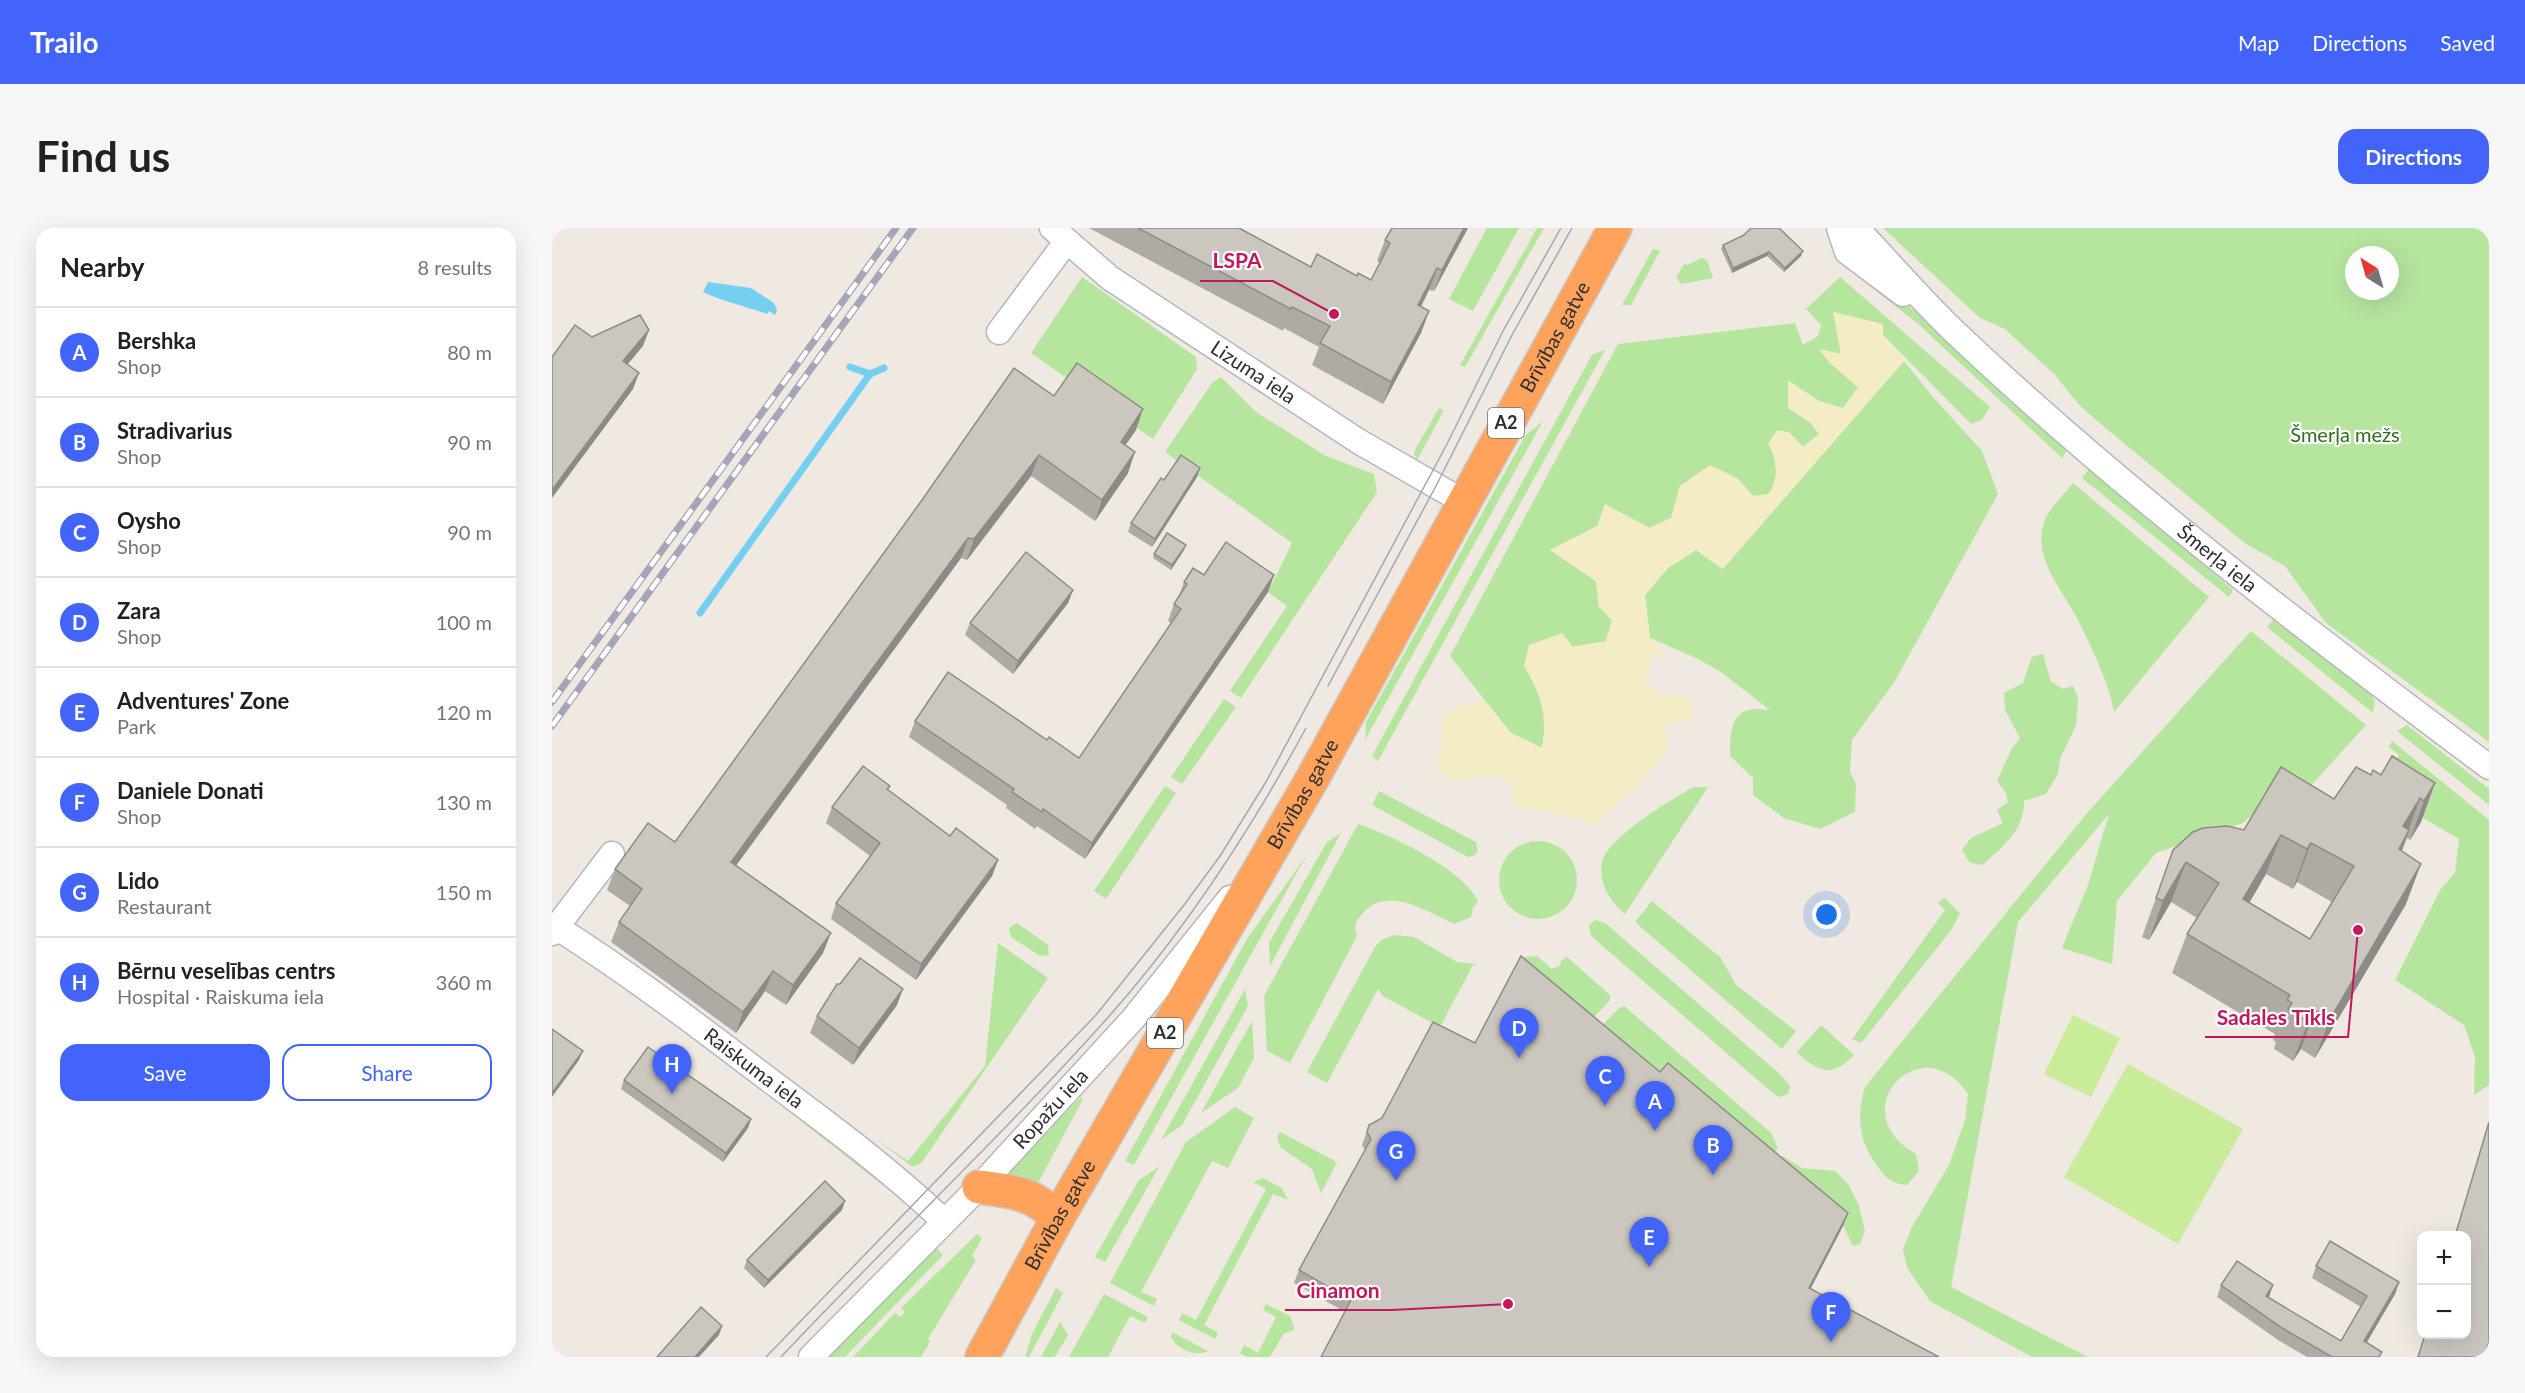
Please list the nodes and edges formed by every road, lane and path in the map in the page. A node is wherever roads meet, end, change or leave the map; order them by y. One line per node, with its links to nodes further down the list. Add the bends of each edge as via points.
1 (1615, 228): 5 (highway, Brīvības gatve / A2)
2 (1840, 230): 6 (street, Šmerļa iela, via 1847,252 1958,335 2081,445 2300,624)
3 (1057, 232): 4 (street); 5 (street, Lizuma iela, via 1110,278 1348,435)
4 (999, 333)
5 (1464, 502): 7 (highway, Brīvības gatve / A2)
6 (2489, 767)
7 (1272, 847): 10 (street, Ropažu iela, via 1133,1019); 11 (highway, Brīvības gatve / A2)
8 (612, 854): 9 (street)
9 (554, 930): 12 (street, Raiskuma iela, via 648,988 822,1118)
10 (979, 1187): 11 (highway, via 1032,1197); 12 (street, Ropažu iela)
11 (1057, 1218): 14 (highway, Brīvības gatve / A2)
12 (944, 1221): 13 (street, Ropažu iela)
13 (811, 1357)
14 (982, 1357)

